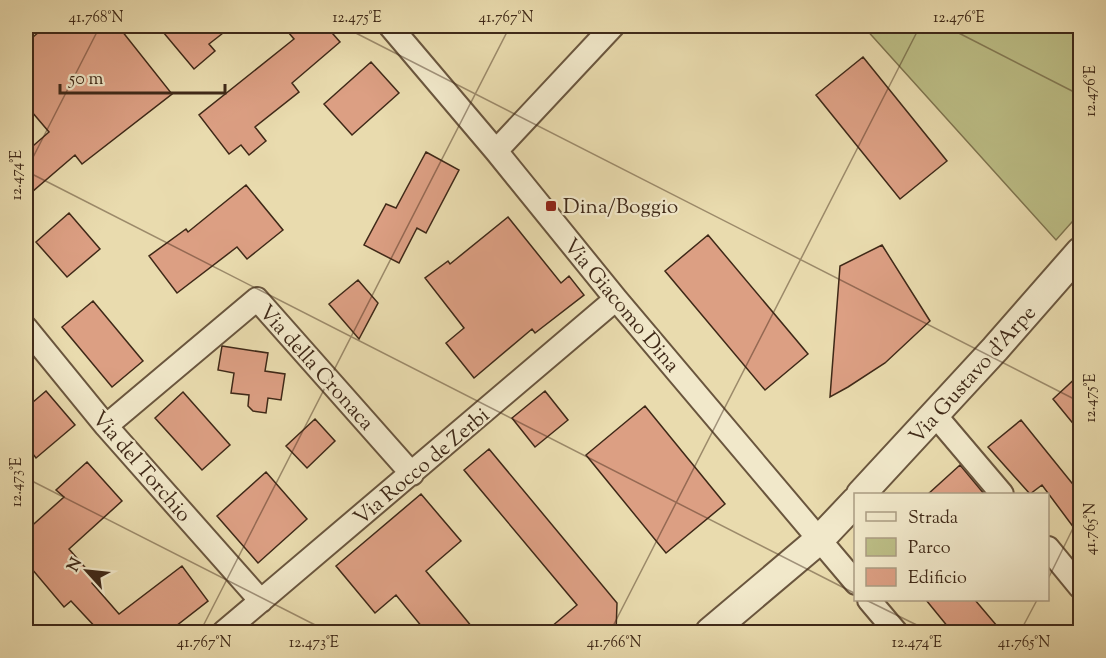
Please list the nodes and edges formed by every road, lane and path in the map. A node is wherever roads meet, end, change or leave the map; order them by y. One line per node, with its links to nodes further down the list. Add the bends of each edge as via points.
1 (390, 26): 3 (street, Via Giacomo Dina)
2 (613, 26): 3 (street)
3 (496, 151): 5 (street, Via Giacomo Dina)
4 (1080, 252): 7 (street, Via Gustavo d'Arpe)
5 (616, 298): 9 (street, Via Rocco de Zerbi); 13 (street, Via Giacomo Dina)
6 (26, 328): 8 (street, Via del Torchio)
7 (935, 415): 10 (street, Via Gustavo d'Arpe); 11 (street)
8 (106, 426): 9 (street, Via della Cronaca, via 257,299); 17 (street, Via del Torchio)
9 (412, 474): 17 (street, Via Rocco de Zerbi)
10 (863, 493)
11 (1000, 493)
12 (854, 502): 13 (street)
13 (820, 540): 15 (street, Via Giacomo Dina); 20 (street)
14 (1049, 550): 16 (street)
15 (854, 582)
16 (1080, 588)
17 (261, 601): 19 (street, Via Rocco de Zerbi)
18 (870, 601): 21 (street)
19 (224, 633)
20 (710, 633)
21 (896, 633)

